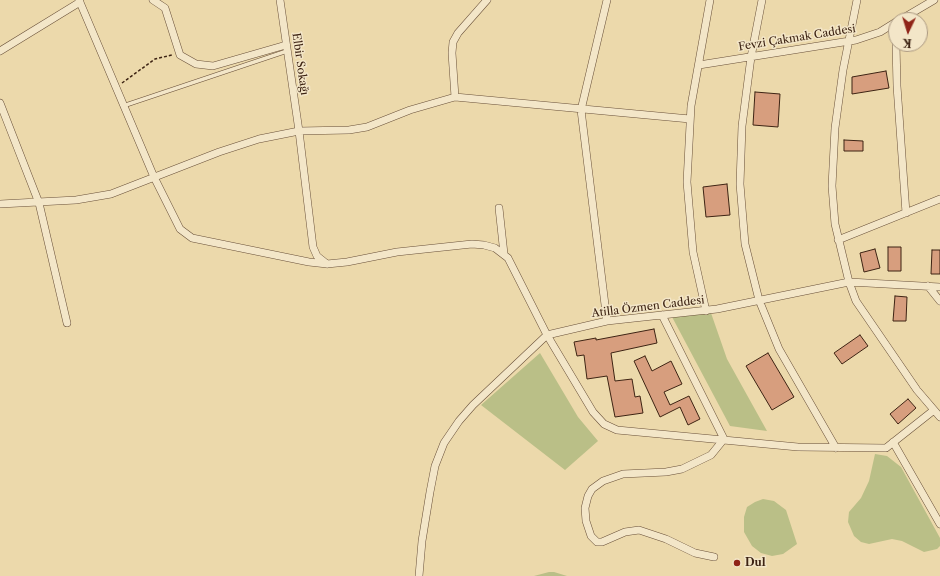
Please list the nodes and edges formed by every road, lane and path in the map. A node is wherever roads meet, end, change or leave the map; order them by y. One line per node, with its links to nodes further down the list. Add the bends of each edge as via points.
1 (153, 0): 16 (street, via 165,8)
2 (280, 0): 13 (street, Elbir Sokağı)
3 (487, 0): 20 (street, via 453,42)
4 (607, 0): 23 (street)
5 (710, 0): 18 (street)
6 (762, 0): 17 (street)
7 (857, 0): 12 (street)
8 (934, 0): 10 (street)
9 (80, 1): 14 (street); 19 (street)
10 (914, 12)
11 (888, 26): 12 (street, Fevzi Çakmak Caddesi, via 871,36)
12 (848, 41): 17 (street, Fevzi Çakmak Caddesi); 32 (street, via 838,99 832,180 833,211)
13 (287, 48): 16 (street, via 213,66 196,64); 22 (lane); 25 (street, Elbir Sokağı)
14 (0, 52)
15 (896, 52): 31 (street)
16 (180, 55): 19 (path, via 155,59)
17 (751, 57): 18 (street, Fevzi Çakmak Caddesi); 38 (street, via 742,126 740,184 745,244)
18 (699, 65): 24 (street)
19 (115, 87): 22 (street)
20 (455, 97): 23 (street); 25 (street, via 358,129)
21 (0, 103): 28 (street)
22 (123, 106): 26 (street)
23 (580, 110): 24 (street); 42 (street)
24 (690, 119): 40 (street, via 688,215)
25 (299, 131): 26 (street, via 240,145); 34 (street, Elbir Sokağı, via 313,247 317,256)
26 (154, 177): 28 (street, via 111,194); 34 (street, via 180,229 192,238)
27 (940, 199): 31 (street)
28 (39, 203): 29 (street); 43 (street)
29 (0, 204)
30 (499, 208): 33 (street)
31 (906, 213): 32 (street)
32 (838, 240): 35 (street)
33 (504, 254): 34 (street, via 490,246 478,244 397,252); 44 (street)
34 (327, 264)
35 (849, 282): 36 (street, Atilla Özmen Caddesi); 38 (street, Atilla Özmen Caddesi); 45 (street, via 856,301 917,390)
36 (928, 286): 37 (street, Atilla Özmen Caddesi); 39 (street)
37 (940, 287)
38 (759, 300): 40 (street, Atilla Özmen Caddesi); 49 (street, via 779,349)
39 (940, 301)
40 (706, 311): 41 (street, Atilla Özmen Caddesi)
41 (662, 315): 42 (street, Atilla Özmen Caddesi); 47 (street)
42 (607, 321): 44 (street, Atilla Özmen Caddesi)
43 (67, 323)
44 (547, 336): 47 (street, via 593,412 604,424 623,431); 52 (street, Atilla Özmen Caddesi, via 473,405 444,443 435,466 430,492)
45 (934, 410): 46 (street); 48 (street)
46 (940, 417)
47 (724, 440): 49 (street); 51 (street, via 711,455 682,469 623,474 607,479 590,492 585,508 591,536 597,542 629,531 644,531 695,553)
48 (893, 442): 49 (street, via 886,448); 50 (street)
49 (836, 448)
50 (940, 524)
51 (714, 558)
52 (419, 576)

